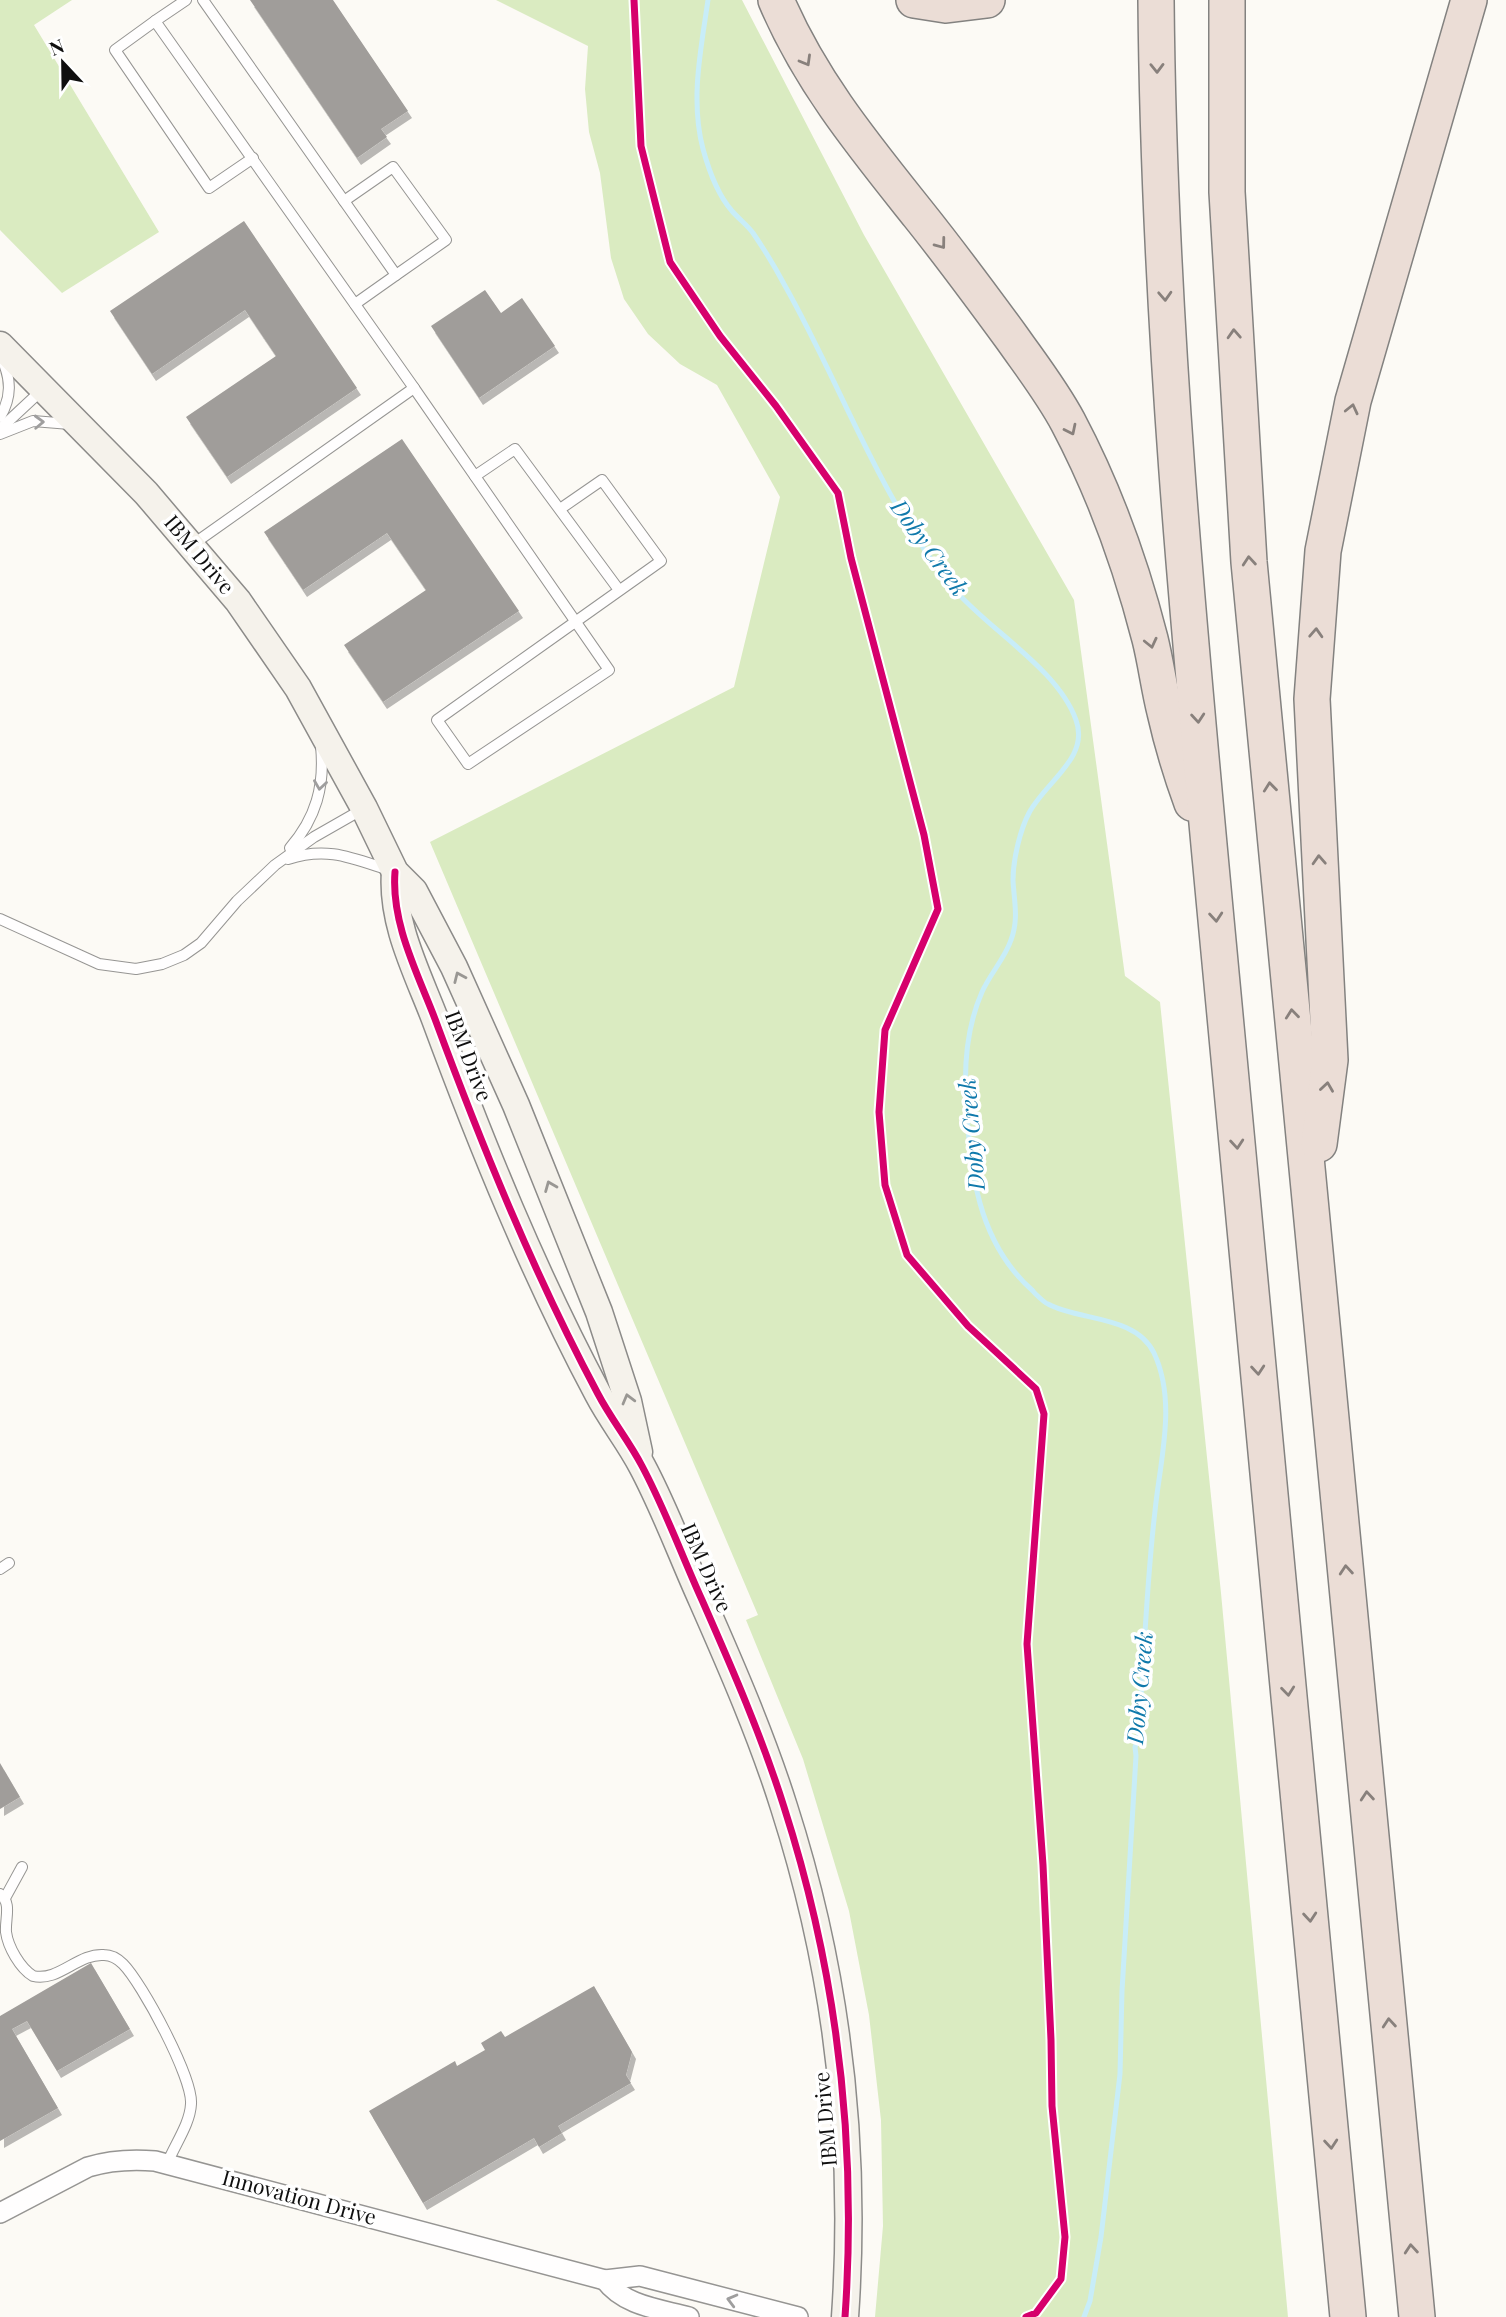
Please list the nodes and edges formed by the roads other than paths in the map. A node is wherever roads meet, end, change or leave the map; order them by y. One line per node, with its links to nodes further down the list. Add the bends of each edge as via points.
1 (186, 0): 9 (lane)
2 (203, 0): 11 (lane)
3 (776, 0): 28 (highway, one-way to 28, via 820,85 989,307 1068,422 1133,578 1181,773)
4 (914, 0): 5 (highway, via 946,5)
5 (987, 0)
6 (1156, 0): 28 (highway, one-way to 28, via 1168,360)
7 (1227, 0): 32 (highway, one-way to 7, via 1241,460 1227,192)
8 (1469, 0): 32 (highway, one-way to 8, via 1331,1060 1312,699 1323,551 1353,401)
9 (155, 21): 10 (lane); 10 (lane, via 114,51 209,188)
10 (253, 158): 13 (lane)
11 (344, 201): 12 (lane); 12 (lane, via 393,167 446,240)
12 (396, 275): 13 (lane)
13 (355, 304): 16 (lane)
14 (0, 345): 17 (street, IBM Drive)
15 (0, 355): 18 (lane, via 9,386)
16 (414, 388): 21 (lane); 23 (lane)
17 (43, 389): 19 (street, IBM Drive); 20 (lane)
18 (0, 417)
19 (80, 426): 20 (lane, one-way to 19, via 40,420); 23 (street, IBM Drive)
20 (0, 432)
21 (475, 476): 22 (lane, via 516,449); 25 (lane)
22 (559, 509): 24 (lane); 24 (lane, via 602,480 661,561)
23 (192, 545): 26 (street, IBM Drive, via 271,646)
24 (619, 590): 25 (lane)
25 (576, 621): 25 (lane, via 437,720 468,764 609,670)
26 (315, 718): 27 (street, IBM Drive); 29 (lane, one-way to 29, via 323,768 317,804 307,826)
27 (364, 808): 29 (lane); 30 (street, IBM Drive)
28 (1210, 849): 42 (highway, one-way to 42)
29 (275, 864): 30 (lane, via 323,852); 31 (lane, via 201,943 152,967 125,969 99,964)
30 (395, 872): 33 (street, IBM Drive, via 395,900 408,947 489,1156 584,1366); 33 (street, IBM Drive, one-way to 30, via 620,1372 542,1166 454,967 414,891)
31 (0, 919)
32 (1311, 1203): 43 (highway, one-way to 32)
33 (642, 1466): 41 (street, IBM Drive, via 761,1742 811,1902 844,2090 849,2180)
34 (22, 1867): 35 (lane)
35 (2, 1896): 36 (lane, via 7,1902 7,1937 20,1963 33,1976 46,1977 103,1954 116,1958 130,1973 189,2084 190,2114)
36 (167, 2164): 37 (street, Innovation Drive, via 134,2159 102,2162); 38 (street, Innovation Drive)
37 (0, 2213)
38 (605, 2280): 39 (street, via 627,2299); 40 (street, one-way to 38, via 640,2276)
39 (689, 2317)
40 (798, 2317)
41 (845, 2317)
42 (1348, 2317)
43 (1417, 2317)

